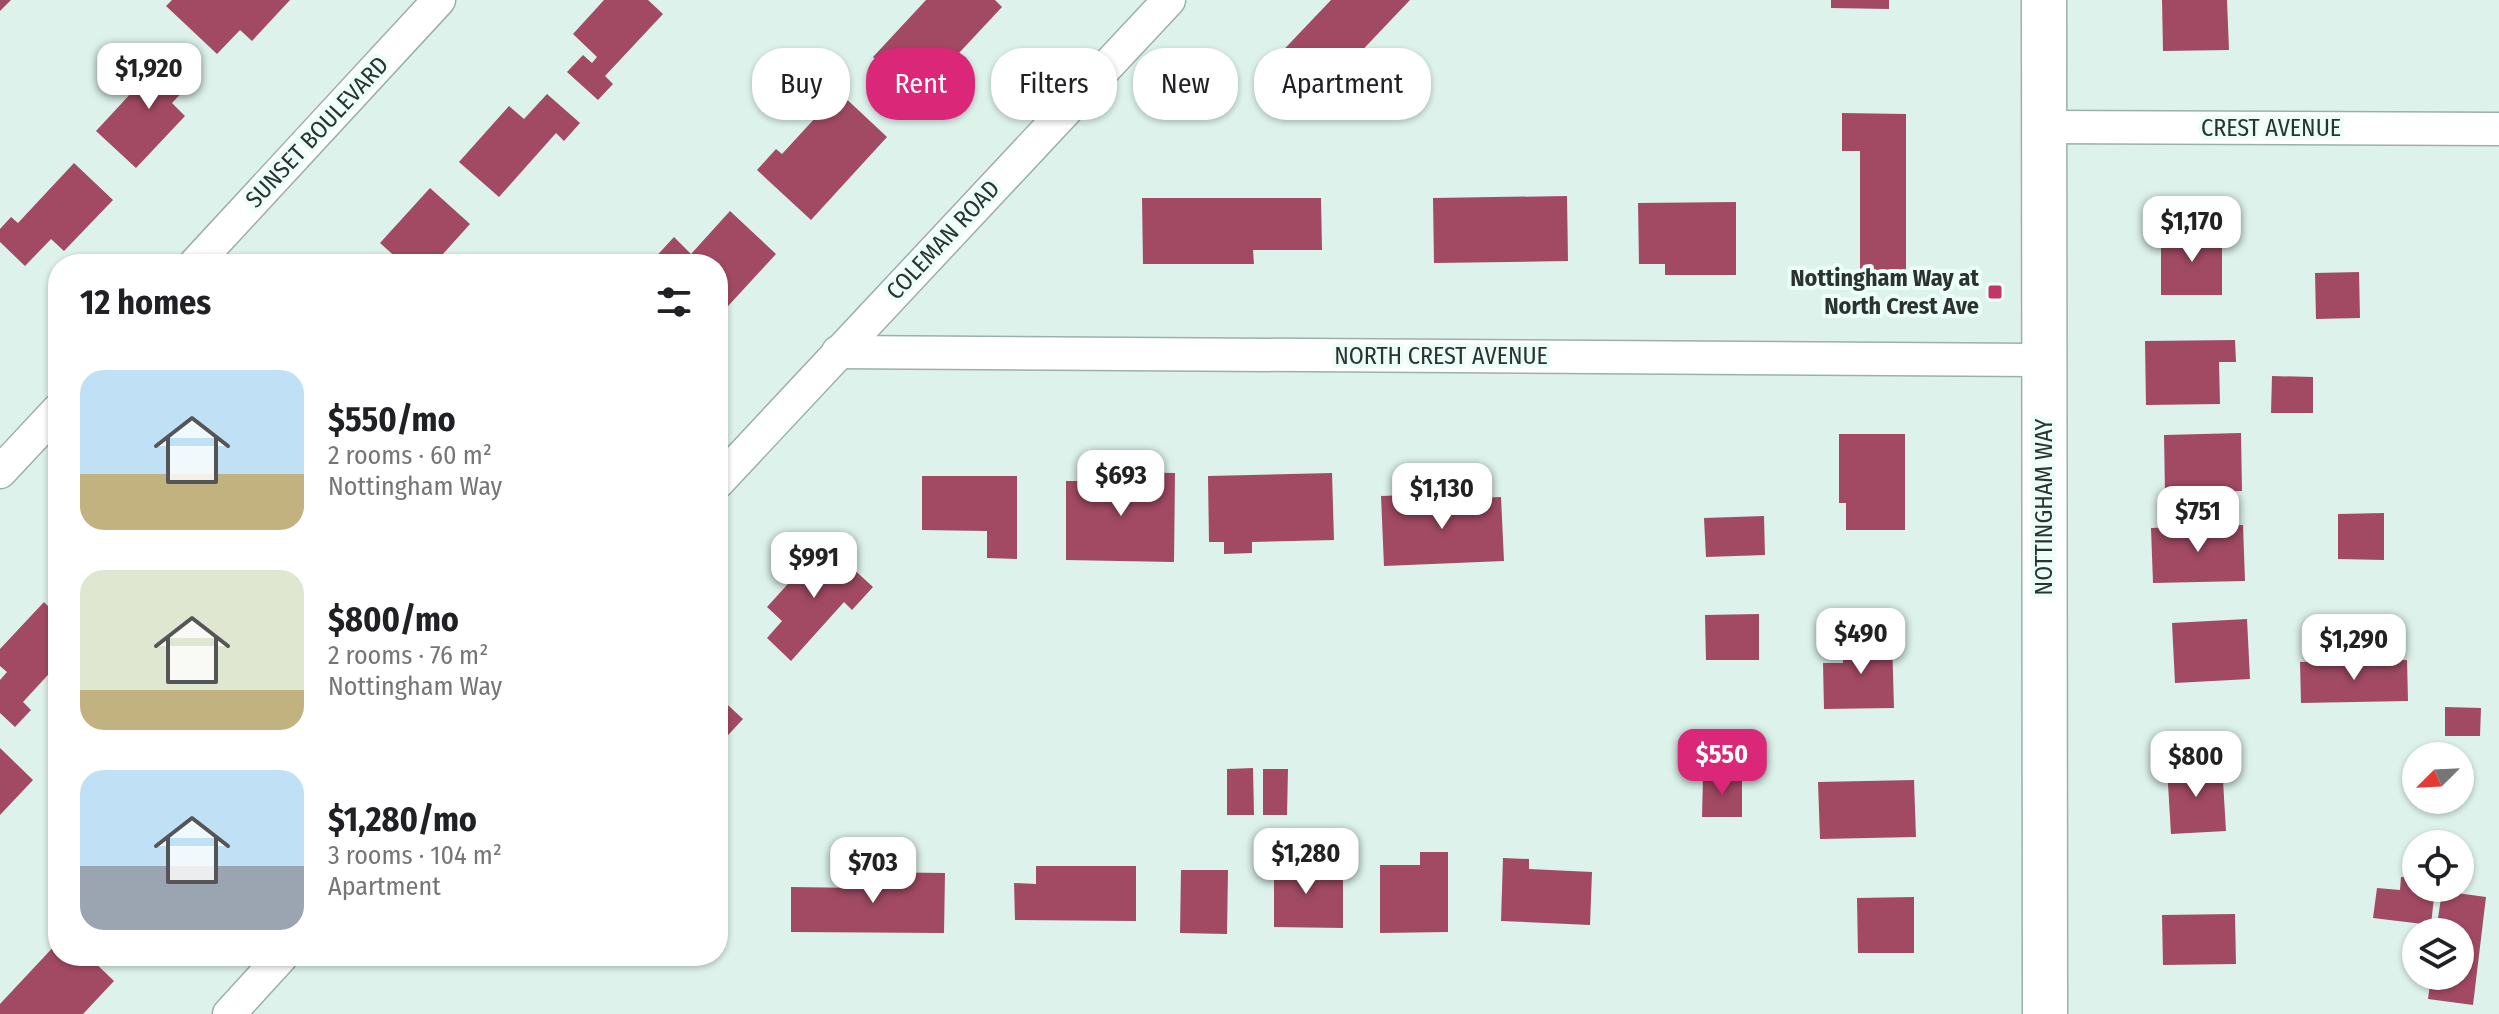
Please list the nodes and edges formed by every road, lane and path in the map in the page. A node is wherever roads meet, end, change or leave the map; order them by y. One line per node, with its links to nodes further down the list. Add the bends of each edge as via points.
1 (439, 0): 6 (street, SUNSET BOULEVARD)
2 (1169, 0): 7 (street, COLEMAN ROAD)
3 (2044, 0): 4 (street, NOTTINGHAM WAY)
4 (2044, 127): 5 (street, CREST AVENUE); 8 (street, NOTTINGHAM WAY)
5 (2499, 129)
6 (204, 254)
7 (838, 352): 8 (street, NORTH CREST AVENUE); 10 (street, COLEMAN ROAD)
8 (2044, 360): 14 (street, NOTTINGHAM WAY)
9 (48, 421): 11 (street)
10 (728, 471)
11 (0, 472)
12 (273, 966): 13 (street)
13 (229, 1014)
14 (2045, 1014)

